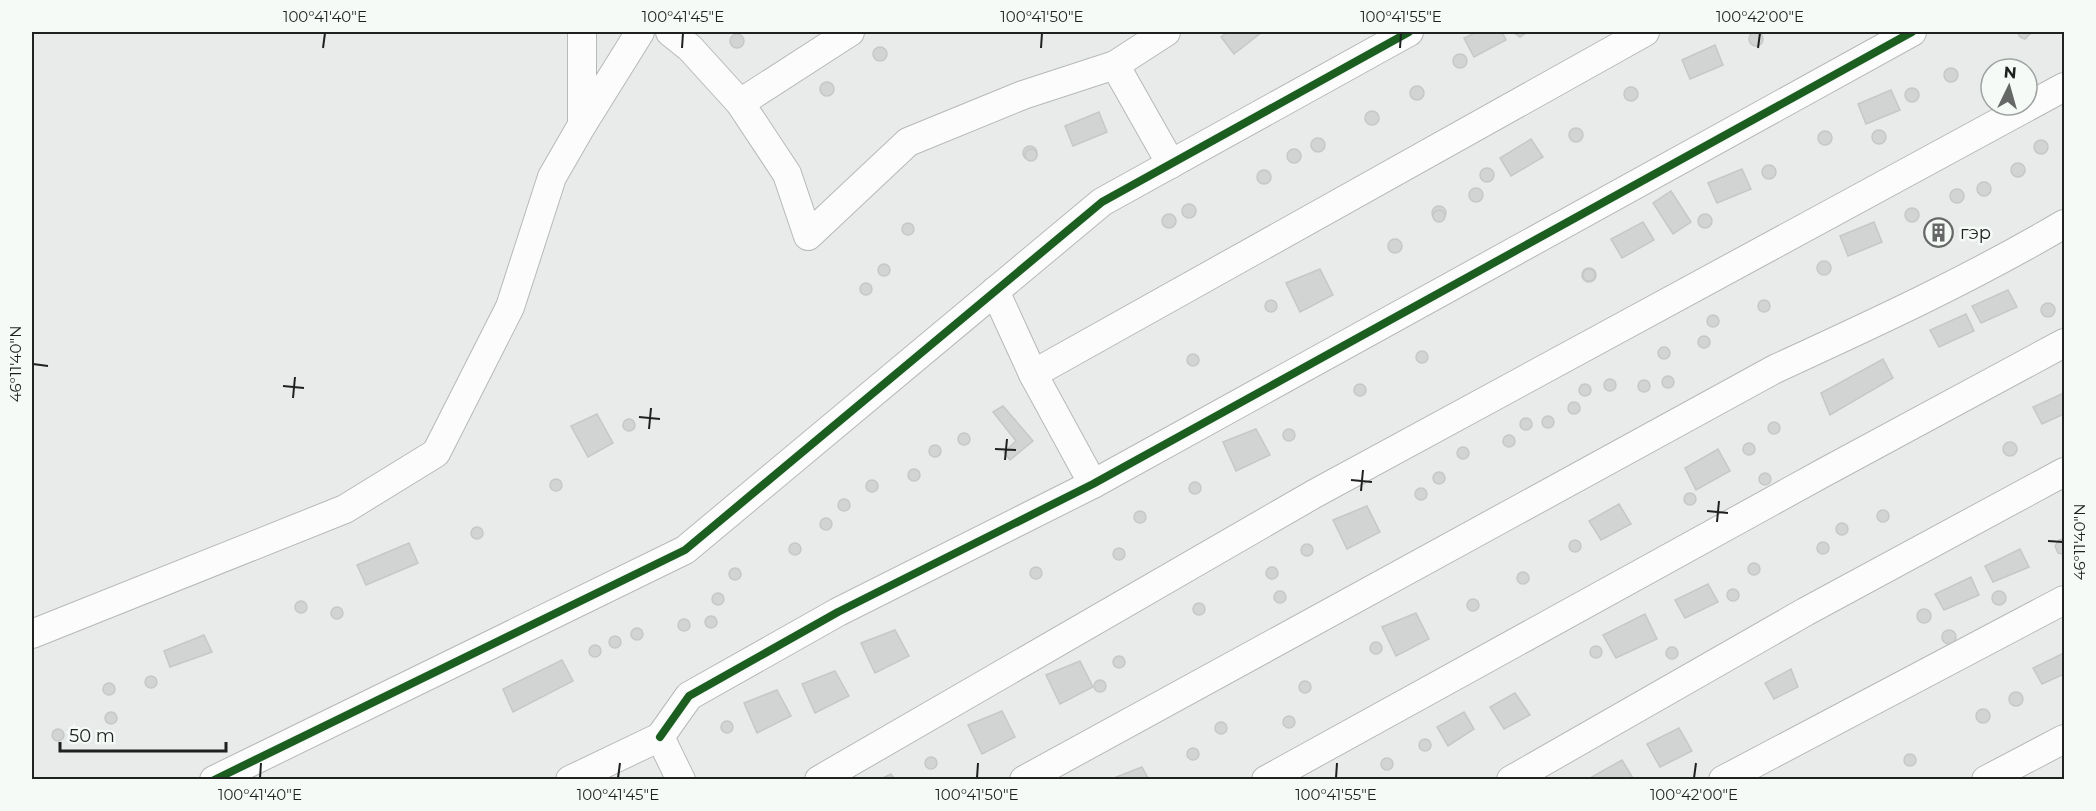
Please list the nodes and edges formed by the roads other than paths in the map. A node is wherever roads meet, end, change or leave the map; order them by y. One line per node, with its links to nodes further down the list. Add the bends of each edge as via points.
1 (582, 32): 12 (street)
2 (640, 32): 12 (street)
3 (670, 32): 11 (street, via 690,48)
4 (850, 32): 11 (street)
5 (1166, 32): 9 (street)
6 (1409, 32): 13 (street)
7 (1645, 32): 17 (street)
8 (1912, 32): 19 (street)
9 (1115, 65): 11 (street, via 1023,95 908,142 808,236 788,174); 13 (street)
10 (2064, 87): 27 (street, via 1314,494)
11 (740, 103)
12 (582, 125): 21 (street, via 552,177 510,307 436,453 345,509)
13 (1171, 164): 15 (street, via 1102,202)
14 (2064, 224): 28 (street, via 2023,249 1870,326 1775,369)
15 (995, 291): 17 (street); 24 (street, via 685,550)
16 (2064, 343): 29 (street)
17 (1033, 374): 19 (street)
18 (2064, 472): 30 (street, via 1805,612)
19 (1094, 484): 22 (street, via 838,612 689,696)
20 (2064, 600): 31 (street)
21 (32, 634)
22 (660, 737): 25 (street); 26 (street)
23 (2064, 739): 32 (street)
24 (214, 780)
25 (570, 780)
26 (681, 780)
27 (819, 780)
28 (1024, 780)
29 (1266, 780)
30 (1511, 780)
31 (1723, 780)
32 (1986, 780)

